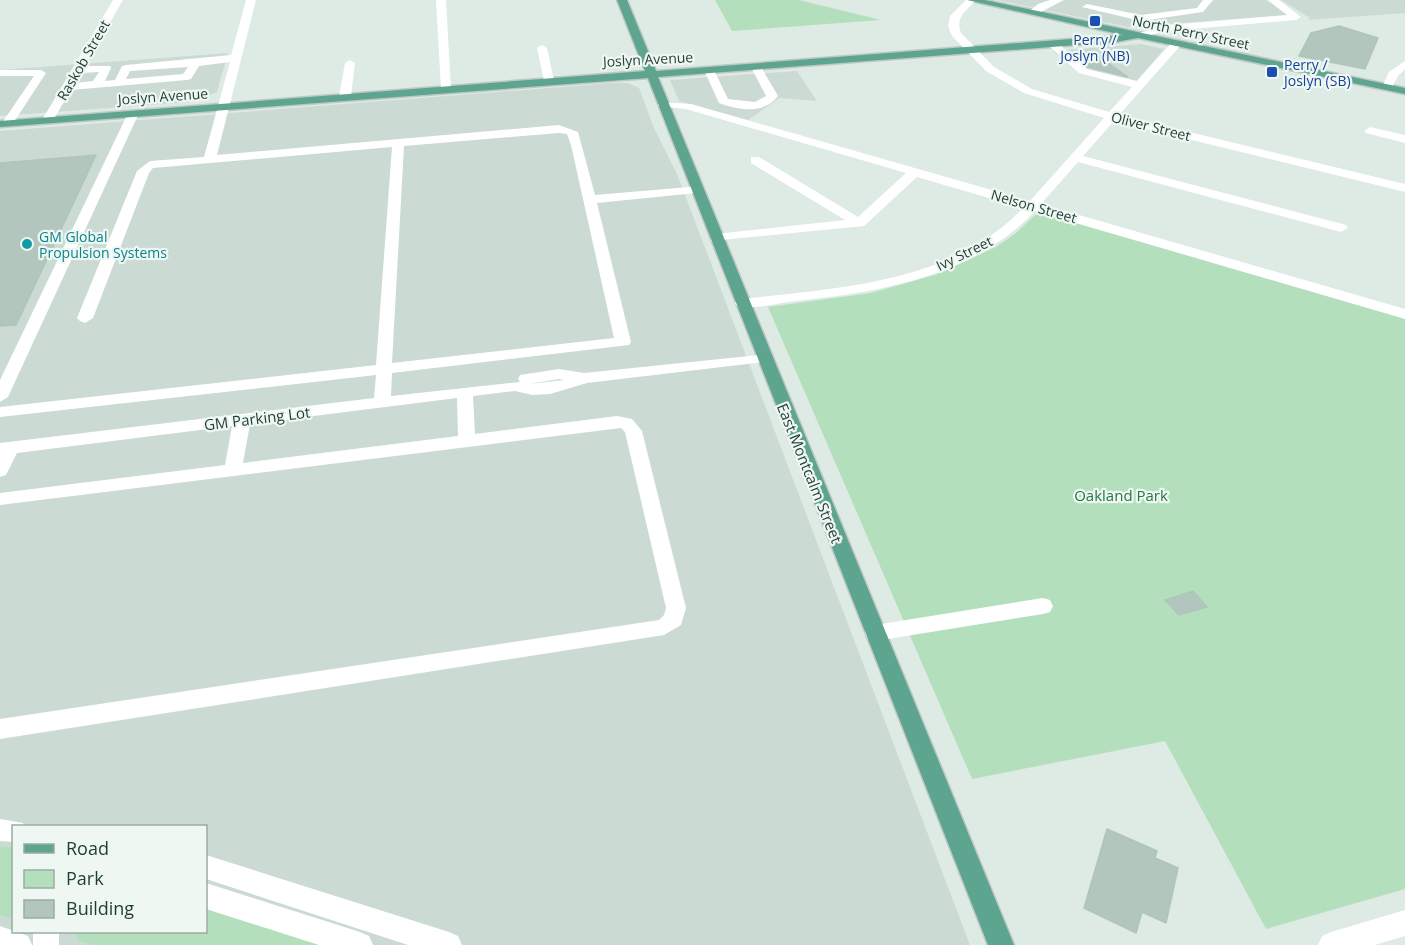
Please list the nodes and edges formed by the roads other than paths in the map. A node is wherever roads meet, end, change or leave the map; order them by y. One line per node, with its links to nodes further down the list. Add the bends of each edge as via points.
1 (118, 0): 23 (street, Raskob Street)
2 (251, 0): 19 (street)
3 (441, 0): 34 (street)
4 (622, 0): 26 (main road, East Montcalm Street)
5 (972, 0): 11 (main road, North Perry Street); 18 (street, Oliver Street, via 953,22 958,37)
6 (1030, 0): 11 (street)
7 (1059, 0): 12 (street)
8 (1208, 0): 10 (street, via 1200,10 1141,18)
9 (1273, 0): 14 (street, Joslyn Avenue, via 1296,16 1169,28)
10 (1091, 3): 13 (street)
11 (1018, 10): 12 (main road, North Perry Street)
12 (1032, 13): 13 (main road, North Perry Street)
13 (1071, 21): 14 (main road, North Perry Street)
14 (1137, 35): 15 (main road, North Perry Street); 16 (main road, Joslyn Avenue)
15 (1177, 43): 31 (street, Ivy Street); 33 (main road, North Perry Street)
16 (1053, 44): 18 (main road, Joslyn Avenue); 31 (street, via 1083,71)
17 (542, 48): 28 (street)
18 (970, 51): 22 (main road, Joslyn Avenue); 40 (street, Oliver Street, via 993,71 1023,88)
19 (235, 58): 30 (street, via 195,63 187,77); 38 (street)
20 (350, 63): 36 (street)
21 (1405, 64): 33 (street, via 1393,74)
22 (756, 67): 24 (main road, Joslyn Avenue); 24 (street, via 772,96 758,105 739,106 723,101)
23 (76, 70): 30 (street, via 106,68); 32 (street, Raskob Street)
24 (709, 70): 26 (main road, Joslyn Avenue)
25 (0, 73): 27 (street, via 39,71)
26 (650, 74): 28 (main road, Joslyn Avenue); 37 (main road, East Montcalm Street)
27 (36, 80): 29 (street); 42 (street)
28 (549, 81): 34 (main road, Joslyn Avenue)
29 (0, 82)
30 (97, 85): 32 (street)
31 (1140, 85): 40 (street, Ivy Street)
32 (66, 87): 41 (street, Raskob Street)
33 (1387, 87): 35 (main road, North Perry Street)
34 (446, 89): 36 (main road, Joslyn Avenue)
35 (1405, 91)
36 (345, 96): 38 (main road, Joslyn Avenue)
37 (662, 104): 49 (street, Nelson Street, via 687,106); 51 (main road, East Montcalm Street)
38 (225, 106): 39 (main road, Joslyn Avenue); 46 (street)
39 (133, 113): 41 (main road, Joslyn Avenue); 63 (street)
40 (1112, 117): 47 (street, Ivy Street); 50 (street, Oliver Street)
41 (48, 120): 42 (main road, Joslyn Avenue)
42 (4, 123)
43 (1370, 131): 44 (street)
44 (1405, 139)
45 (398, 143): 46 (street); 52 (street, via 559,129 573,132); 61 (street)
46 (210, 158): 59 (street, via 162,162 143,171)
47 (1075, 158): 53 (street, Ivy Street); 55 (street)
48 (755, 160): 54 (street)
49 (915, 172): 53 (street, Nelson Street); 54 (street)
50 (1405, 188)
51 (696, 189): 52 (street); 56 (main road, East Montcalm Street)
52 (589, 200): 61 (street, via 623,342)
53 (1032, 206): 57 (street, Ivy Street, via 984,246 925,272 857,289); 58 (street, Nelson Street)
54 (859, 223): 56 (street)
55 (1341, 228)
56 (716, 238): 57 (main road, East Montcalm Street)
57 (742, 303): 60 (main road, East Montcalm Street)
58 (1405, 314)
59 (85, 318)
60 (764, 357): 62 (street, GM Parking Lot, via 584,378 561,387 528,391 515,386); 73 (main road, East Montcalm Street)
61 (384, 368): 64 (street); 65 (street)
62 (465, 392): 64 (street, GM Parking Lot); 67 (street)
63 (0, 397)
64 (382, 402): 66 (street, GM Parking Lot)
65 (0, 412)
66 (242, 420): 68 (street, GM Parking Lot); 69 (street)
67 (467, 440): 69 (street); 74 (street, via 626,423 633,431 676,608 675,619 664,627)
68 (5, 448): 70 (street)
69 (233, 469): 71 (street)
70 (0, 471)
71 (0, 499)
72 (1043, 606): 73 (street)
73 (875, 633): 82 (main road, East Montcalm Street)
74 (0, 729)
75 (207, 867): 81 (street)
76 (207, 896): 80 (street)
77 (1405, 923): 83 (street)
78 (0, 939): 79 (street)
79 (19, 945)
80 (360, 945)
81 (449, 945)
82 (1001, 945)
83 (1331, 945)

